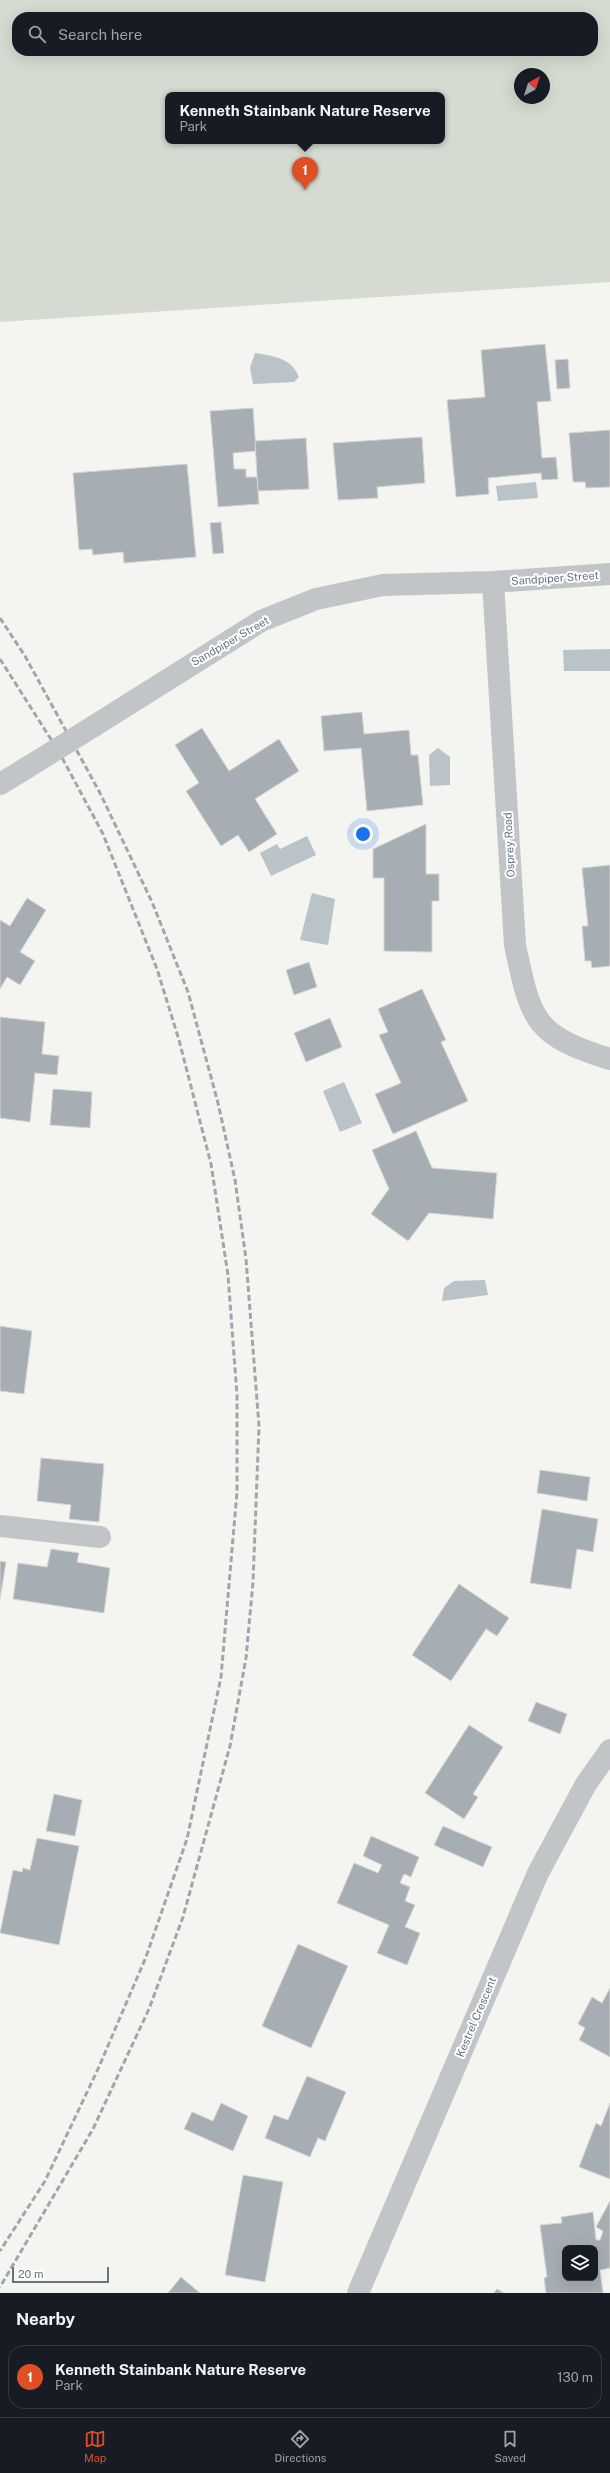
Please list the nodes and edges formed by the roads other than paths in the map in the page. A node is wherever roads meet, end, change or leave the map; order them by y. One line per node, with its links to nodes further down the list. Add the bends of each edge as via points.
1 (610, 574): 2 (street, Sandpiper Street)
2 (493, 582): 3 (street, Sandpiper Street, bridge, via 383,585 316,599 261,621); 4 (street, Osprey Road, via 515,945 524,988 538,1022 556,1037 582,1050)
3 (0, 784)
4 (610, 1059)
5 (0, 1526): 6 (street)
6 (100, 1537)
7 (610, 1750): 8 (street, Kestrel Crescent, via 586,1784 538,1873)
8 (358, 2293)

